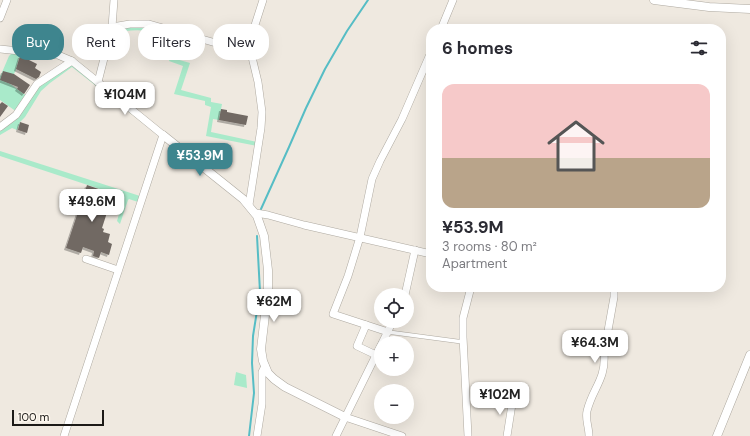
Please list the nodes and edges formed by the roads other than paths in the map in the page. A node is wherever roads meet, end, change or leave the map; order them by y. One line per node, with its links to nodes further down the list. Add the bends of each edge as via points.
1 (7, 0): 7 (street)
2 (114, 0): 8 (street)
3 (263, 0): 10 (street)
4 (453, 0): 11 (street)
5 (654, 0): 6 (street)
6 (750, 9)
7 (0, 18)
8 (112, 24)
9 (128, 24): 12 (street, via 149,24)
10 (255, 24)
11 (443, 24)
12 (213, 42)
13 (0, 48): 16 (street, via 58,55)
14 (104, 60): 18 (street)
15 (253, 60): 21 (street, via 262,114)
16 (72, 61): 18 (street); 19 (street, via 37,84 16,115)
17 (426, 63): 23 (street, via 372,179)
18 (98, 82): 20 (street)
19 (0, 127)
20 (163, 135): 21 (street); 27 (street)
21 (249, 205): 22 (street)
22 (256, 213): 23 (street); 39 (street, via 264,236 268,270 261,348)
23 (360, 237): 24 (street); 31 (street, via 333,314)
24 (415, 250): 25 (street); 28 (street)
25 (426, 253)
26 (86, 259): 27 (street)
27 (118, 270): 42 (street)
28 (407, 288)
29 (470, 292): 35 (street, via 463,318)
30 (614, 292): 48 (street, via 603,374 586,416)
31 (366, 325): 33 (street); 36 (street, via 357,346)
32 (390, 328): 33 (street)
33 (388, 332): 34 (street); 35 (lane)
34 (386, 336)
35 (463, 342): 46 (street)
36 (374, 354)
37 (750, 355): 49 (street)
38 (374, 359): 41 (street)
39 (265, 366): 41 (street, via 274,379 285,387); 43 (street, via 262,372 262,404)
40 (513, 398): 47 (street)
41 (345, 417): 44 (street); 45 (street)
42 (64, 436)
43 (257, 436)
44 (336, 436)
45 (402, 436)
46 (468, 436)
47 (507, 436)
48 (589, 436)
49 (717, 436)

